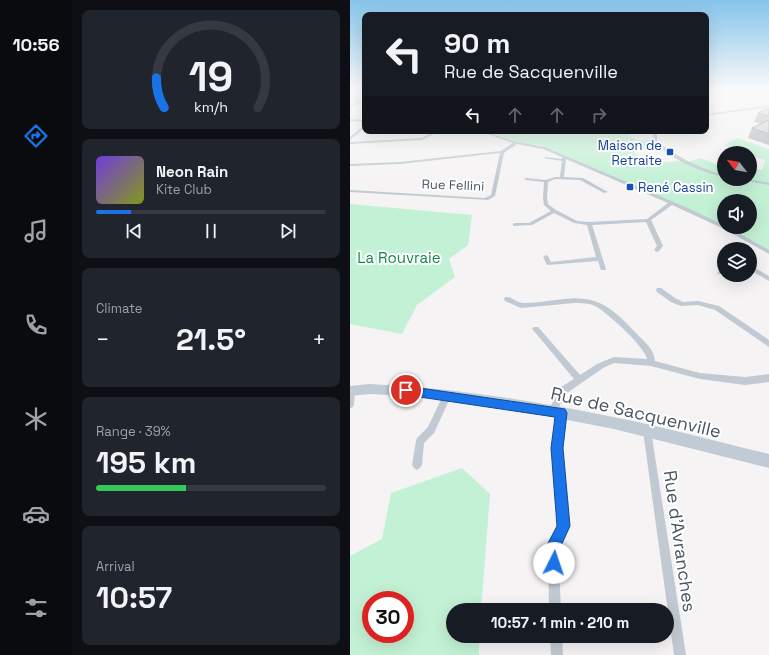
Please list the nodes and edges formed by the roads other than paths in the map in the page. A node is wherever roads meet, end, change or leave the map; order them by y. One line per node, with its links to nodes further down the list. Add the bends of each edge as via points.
1 (362, 129): 5 (street)
2 (432, 134): 6 (street, via 422,139)
3 (487, 134): 7 (street)
4 (655, 134): 12 (street, via 655,141 667,152)
5 (350, 139)
6 (350, 143)
7 (516, 143): 8 (street); 10 (street, via 544,148)
8 (502, 152): 11 (street); 18 (street, Rue Fellini, via 493,196 490,198)
9 (546, 158): 10 (street)
10 (564, 158): 13 (street); 20 (street)
11 (350, 166)
12 (717, 174)
13 (562, 178): 15 (street); 19 (street, via 580,179)
14 (526, 179): 15 (street)
15 (546, 181): 21 (street, via 546,204)
16 (757, 182): 17 (street)
17 (769, 184)
18 (350, 190)
19 (606, 192)
20 (672, 203): 22 (street); 24 (street)
21 (554, 210): 23 (street, via 576,222); 25 (street, via 530,224)
22 (648, 220): 23 (street); 27 (street, via 660,246)
23 (589, 224): 30 (street)
24 (717, 224)
25 (514, 225)
26 (737, 234): 28 (street)
27 (657, 250)
28 (769, 252)
29 (546, 257): 30 (street, via 549,264)
30 (599, 259): 31 (street)
31 (603, 269)
32 (757, 271): 33 (street)
33 (769, 279)
34 (659, 290): 37 (street, via 683,304 698,303 717,308)
35 (507, 299): 38 (street, via 520,306 592,302 624,326 649,351)
36 (536, 329): 40 (street)
37 (769, 344)
38 (652, 363): 39 (street, via 700,376 745,381); 40 (street, via 614,360)
39 (769, 378)
40 (579, 379): 44 (street, via 564,390)
41 (350, 391): 42 (street, Rue de Sacquenville, via 393,389); 43 (street)
42 (447, 396): 44 (street, Rue de Sacquenville); 47 (street, via 431,430 420,441)
43 (350, 404)
44 (557, 412): 45 (street, Rue de Sacquenville); 48 (street, via 557,448 564,526 553,547)
45 (647, 431): 46 (street, Rue de Sacquenville); 51 (street, Rue d'Avranches)
46 (769, 461)
47 (417, 465)
48 (556, 603)
49 (556, 643): 50 (street)
50 (557, 655)
51 (680, 655)

